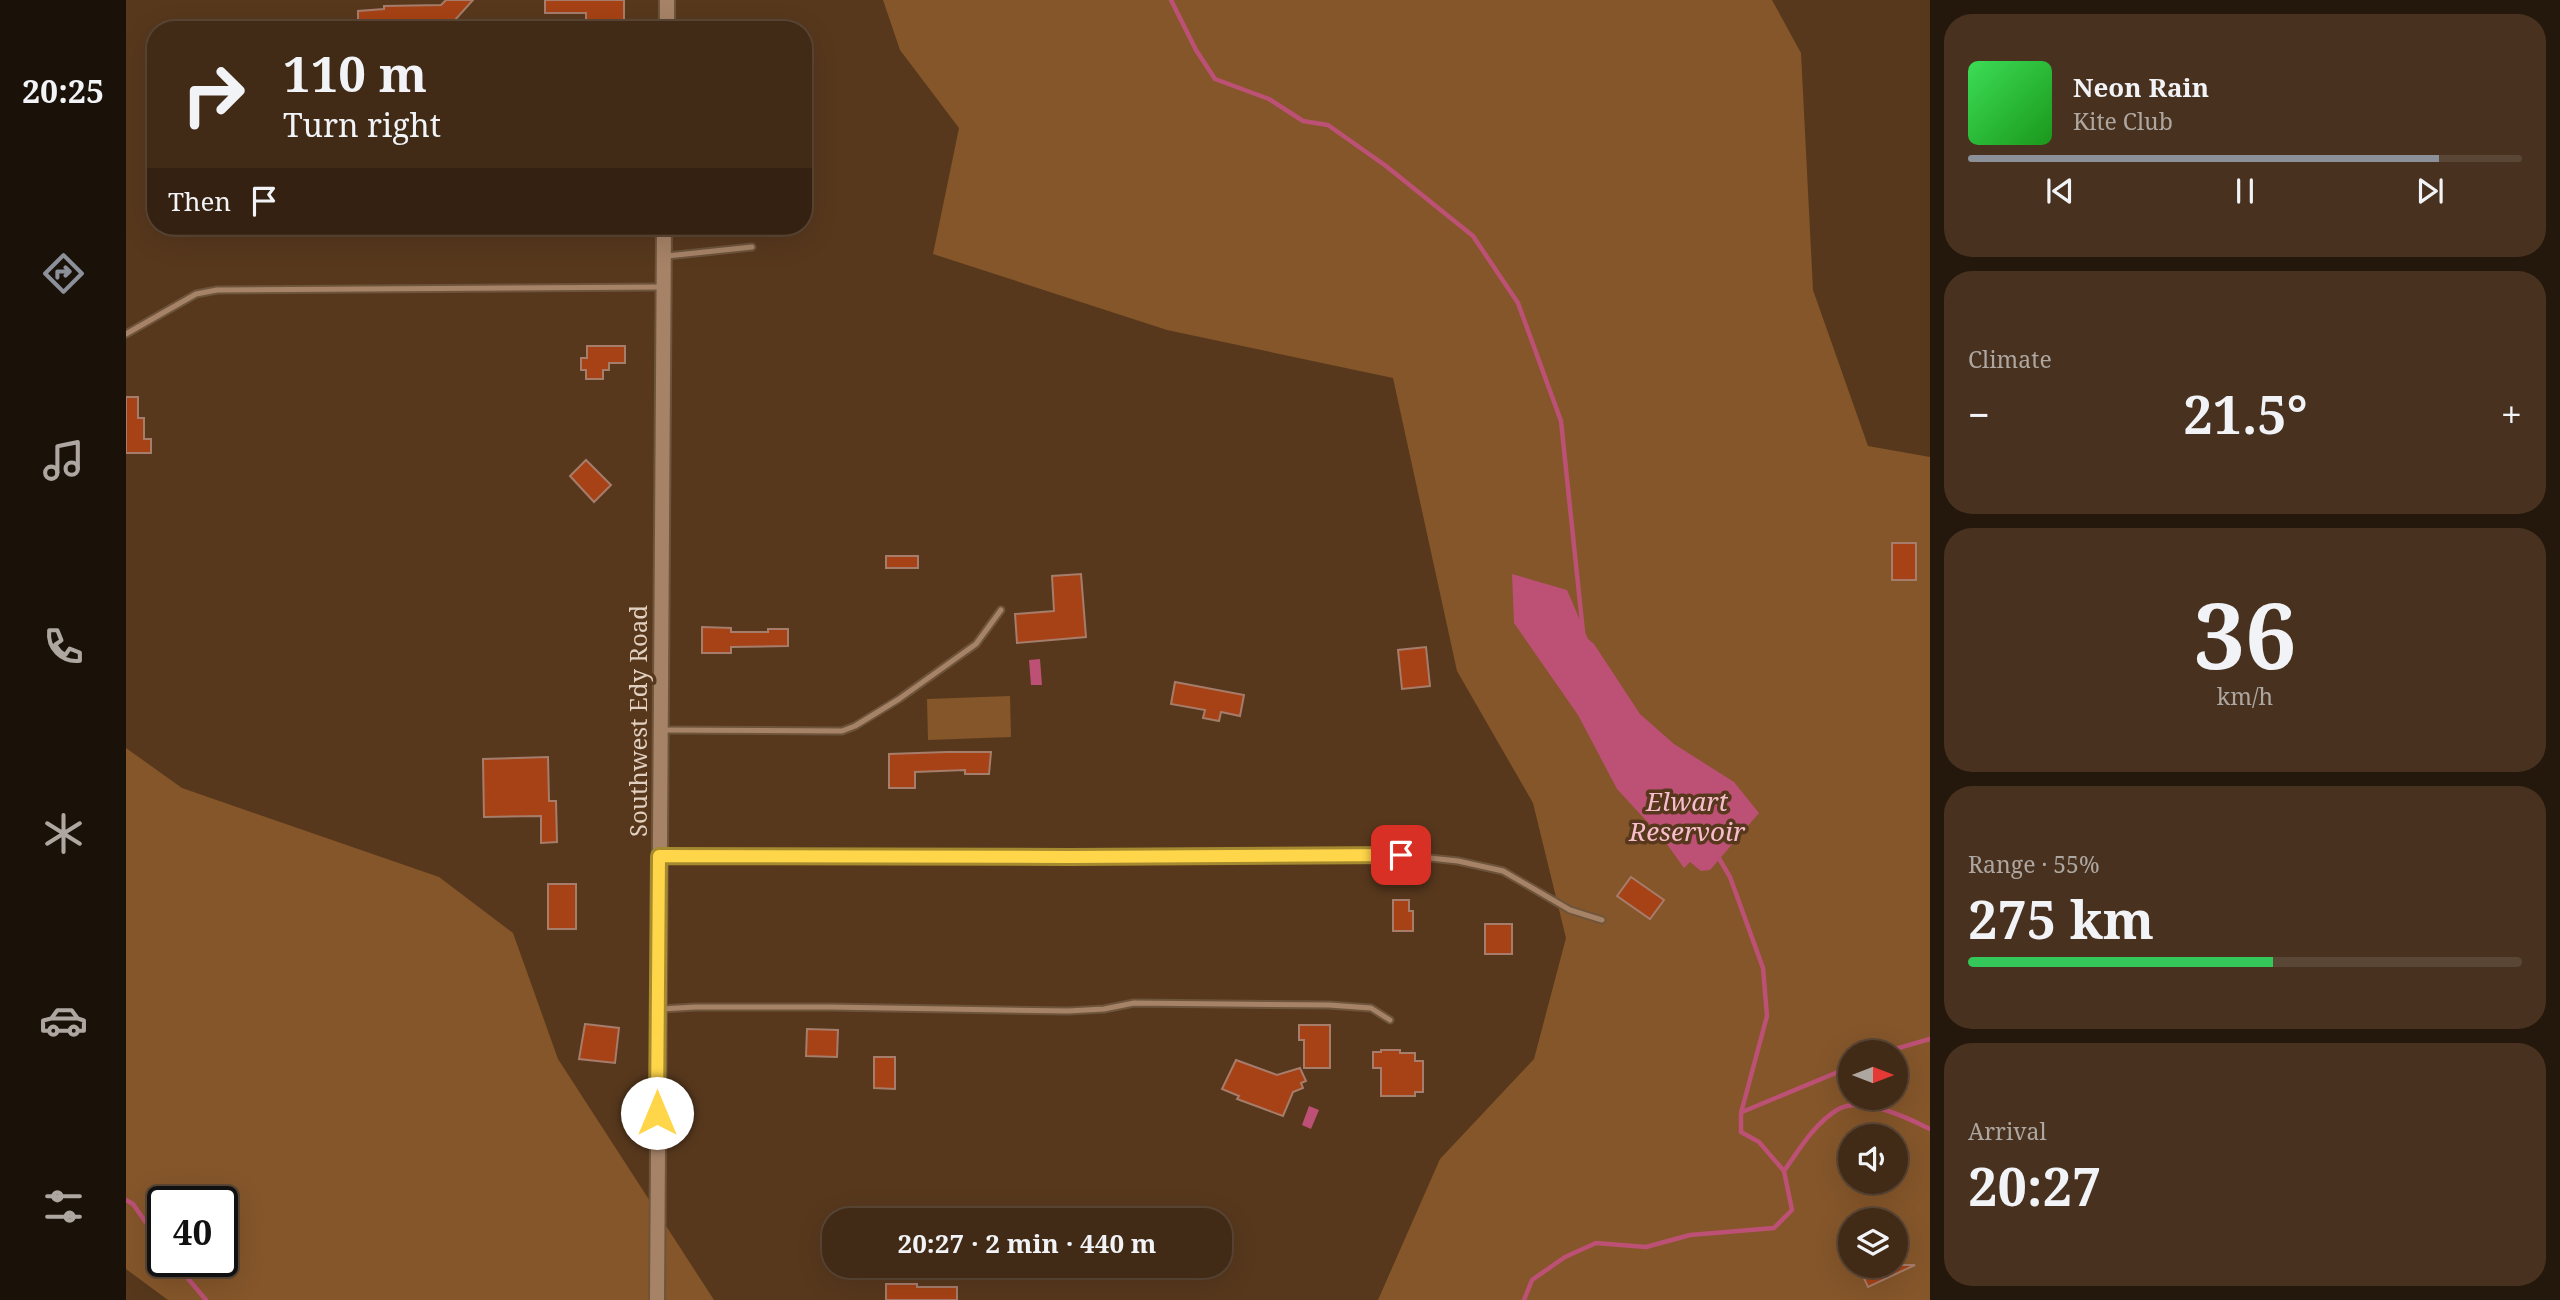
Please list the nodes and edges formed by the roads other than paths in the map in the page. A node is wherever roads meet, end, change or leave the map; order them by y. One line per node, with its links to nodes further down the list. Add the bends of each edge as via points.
1 (667, 0): 2 (street)
2 (667, 21)
3 (664, 235): 5 (street, Southwest Edy Road)
4 (752, 247): 5 (lane)
5 (663, 256): 6 (street, Southwest Edy Road)
6 (663, 287): 7 (lane, via 217,290 196,294); 9 (street, Southwest Edy Road)
7 (126, 334)
8 (1001, 610): 9 (lane, via 976,644 899,699 842,731)
9 (660, 730): 10 (street, Southwest Edy Road)
10 (659, 856): 11 (lane, via 1401,855 1503,871 1570,911); 12 (street, Southwest Edy Road)
11 (1602, 920)
12 (658, 1009): 13 (lane, via 1068,1011 1135,1003 1329,1005 1371,1008); 14 (street, Southwest Edy Road)
13 (1390, 1020)
14 (657, 1300)

